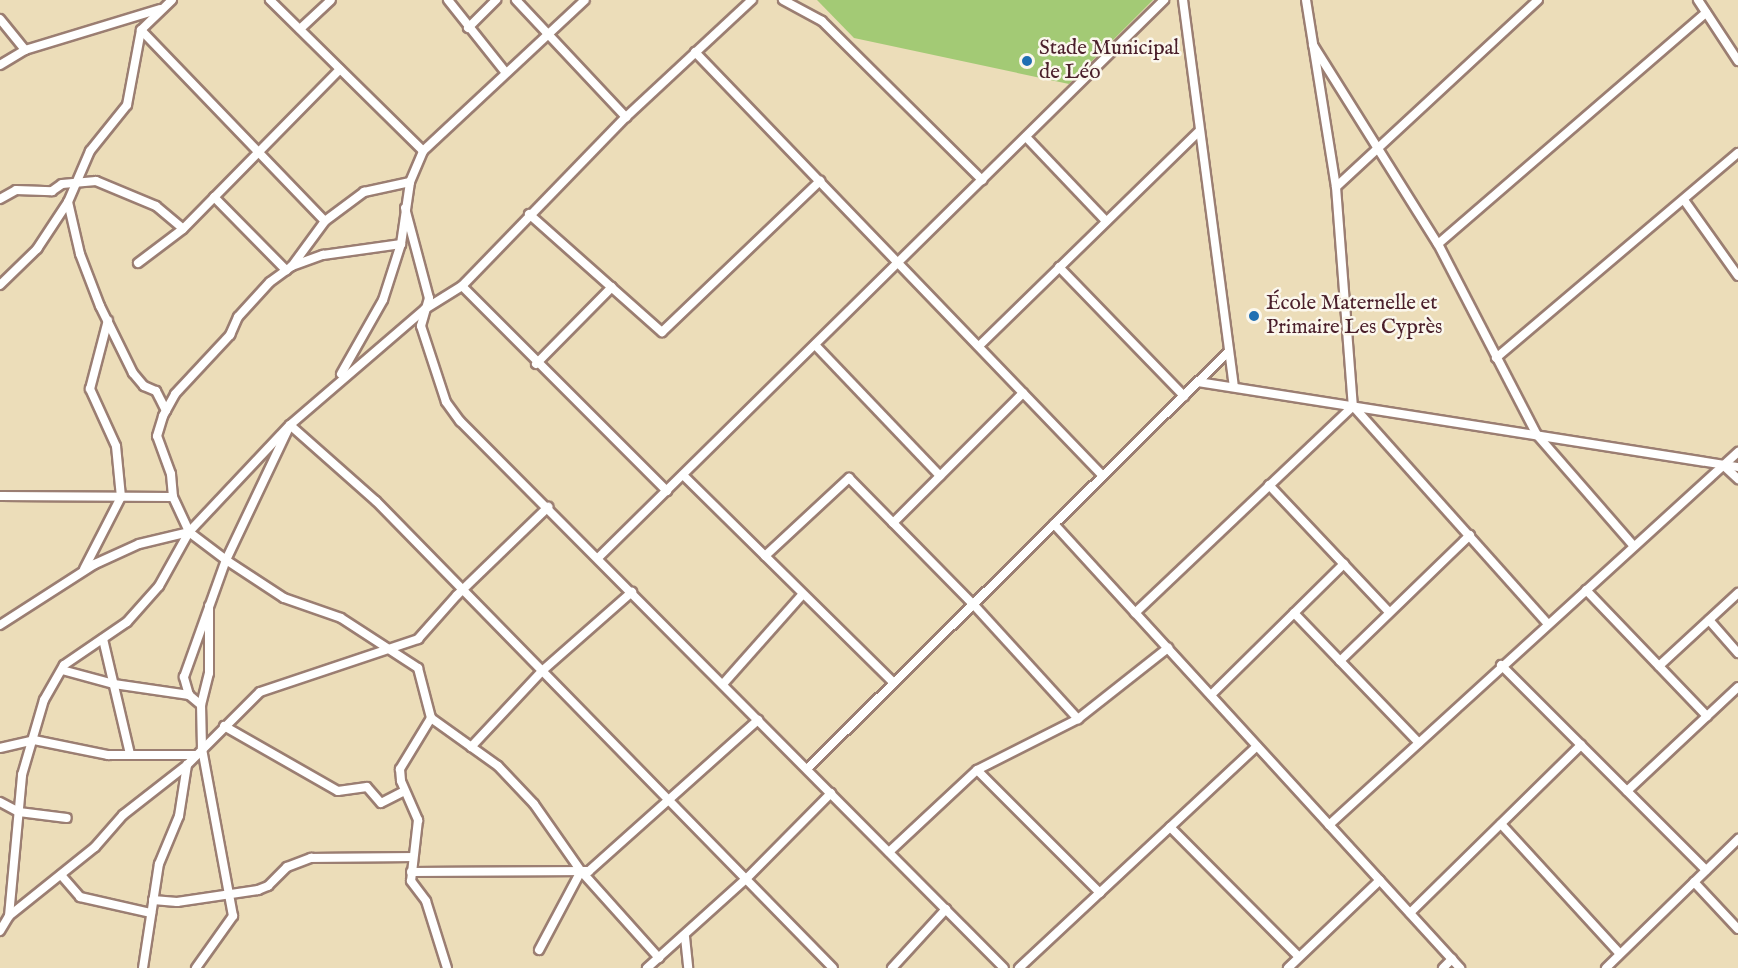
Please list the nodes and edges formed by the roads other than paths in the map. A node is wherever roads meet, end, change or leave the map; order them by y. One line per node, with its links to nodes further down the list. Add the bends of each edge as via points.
1 (172, 0): 15 (street)
2 (270, 0): 19 (street)
3 (331, 0): 19 (street)
4 (448, 0): 18 (street)
5 (496, 0): 18 (street)
6 (516, 0): 21 (street)
7 (585, 0): 21 (street)
8 (752, 0): 24 (street)
9 (783, 0): 36 (street, via 822,21)
10 (1164, 0): 31 (street)
11 (1183, 0): 30 (street)
12 (1306, 0): 22 (street)
13 (1538, 0): 32 (street)
14 (1698, 0): 16 (street)
15 (163, 8): 20 (street); 23 (street)
16 (1707, 13): 25 (street); 51 (street)
17 (0, 19): 23 (street)
18 (468, 28): 28 (street)
19 (300, 29): 27 (street)
20 (141, 30): 33 (street); 39 (street, via 127,105 90,151)
21 (549, 33): 28 (street); 29 (street)
22 (1311, 42): 32 (street); 40 (street)
23 (25, 50): 26 (street)
24 (695, 52): 29 (street); 37 (street)
25 (1738, 61)
26 (0, 65)
27 (340, 69): 33 (street); 34 (street)
28 (506, 73): 34 (street)
29 (626, 117): 46 (street)
30 (1199, 131): 48 (street); 64 (street)
31 (1026, 137): 36 (street); 48 (street)
32 (1380, 148): 40 (street); 51 (street)
33 (260, 150): 41 (street); 47 (street)
34 (423, 151): 38 (street)
35 (1738, 153): 43 (street)
36 (982, 180): 52 (street)
37 (820, 181): 52 (street); 59 (street, via 662,332)
38 (410, 182): 45 (street); 47 (street, via 364,192)
39 (74, 183): 42 (street, via 52,191 16,190); 44 (street); 49 (street, via 96,181 138,198 156,206)
40 (1336, 186): 72 (street)
41 (214, 197): 49 (street); 55 (street)
42 (0, 199)
43 (1683, 200): 56 (street); 65 (street)
44 (68, 202): 57 (street, via 37,249); 61 (street, via 80,254)
45 (405, 208): 50 (street); 60 (street, via 429,298)
46 (529, 213): 58 (street); 59 (street)
47 (325, 221): 55 (street)
48 (1106, 221): 54 (street)
49 (183, 229): 53 (street)
50 (400, 244): 55 (street, via 323,255); 67 (street, via 383,300)
51 (1438, 244): 65 (street)
52 (899, 261): 62 (street); 63 (street)
53 (138, 263)
54 (1059, 267): 63 (street); 71 (street)
55 (289, 268): 73 (street, via 238,317 230,335 175,394)
56 (1738, 276)
57 (0, 285)
58 (462, 286): 60 (street); 66 (street)
59 (612, 287): 66 (street)
60 (425, 309): 67 (street); 88 (street, via 421,326 446,402 460,421)
61 (108, 320): 73 (street, via 133,373 144,386 156,391); 87 (street, via 90,389 116,446)
62 (814, 345): 79 (street); 80 (street)
63 (979, 345): 70 (street)
64 (1228, 352): 68 (street); 69 (street)
65 (1496, 358): 75 (street)
66 (536, 364): 84 (street)
67 (338, 380): 74 (street)
68 (1198, 382): 69 (street); 71 (street)
69 (1233, 386): 72 (street)
70 (1023, 393): 80 (street); 81 (street)
71 (1184, 396): 81 (street)
72 (1353, 406): 75 (street); 83 (street); 92 (street)
73 (166, 411): 86 (street, via 158,436 171,474)
74 (290, 424): 91 (street); 96 (street); 100 (street, via 376,501)
75 (1537, 435): 77 (street); 93 (street)
76 (1738, 452): 77 (street)
77 (1723, 465): 78 (street); 82 (street); 93 (street)
78 (1738, 467)
79 (683, 475): 84 (street); 94 (street)
80 (940, 476): 89 (street)
81 (1103, 476): 90 (street)
82 (1738, 480)
83 (1269, 485): 97 (street); 107 (street)
84 (667, 491): 95 (street)
85 (0, 496): 87 (street)
86 (173, 496): 87 (street); 91 (street)
87 (121, 497): 98 (street)
88 (548, 507): 95 (street); 100 (street)
89 (893, 523): 94 (street, via 849,478); 105 (street)
90 (1054, 525): 105 (street); 107 (street)
91 (189, 532): 96 (street); 98 (street, via 139,543); 112 (street, via 159,586 127,622)
92 (1470, 536): 106 (street); 110 (street)
93 (1634, 546): 99 (street)
94 (765, 556): 103 (street)
95 (598, 558): 101 (street)
96 (226, 560): 104 (street); 114 (street, via 284,598 341,618)
97 (1344, 564): 106 (street); 108 (street)
98 (84, 569): 111 (street)
99 (1586, 590): 110 (street); 118 (street)
100 (463, 591): 114 (street, via 418,639); 120 (street)
101 (632, 592): 120 (street); 123 (street)
102 (1738, 593): 109 (street)
103 (803, 594): 121 (street); 123 (street)
104 (208, 603): 125 (street, via 184,677); 127 (street, via 209,673)
105 (973, 604): 121 (street); 130 (street)
106 (1388, 611): 116 (street)
107 (1135, 613): 113 (street)
108 (1294, 613): 116 (street); 126 (street)
109 (1709, 620): 115 (street); 118 (street)
110 (1548, 624): 117 (street)
111 (0, 625)
112 (103, 639): 119 (street); 122 (street)
113 (1168, 648): 126 (street); 130 (street)
114 (389, 650): 129 (street, via 418,668); 132 (street, via 332,665 260,692)
115 (1738, 653)
116 (1340, 661): 134 (street)
117 (1501, 665): 134 (street); 135 (street)
118 (1659, 666): 128 (street)
119 (62, 670): 122 (street); 133 (street, via 44,700)
120 (542, 671): 137 (street); 147 (street)
121 (894, 683): 142 (street)
122 (114, 684): 125 (street); 140 (street)
123 (723, 684): 131 (street)
124 (1738, 687): 128 (street)
125 (189, 695): 127 (street)
126 (1211, 695): 136 (street)
127 (201, 705): 139 (street)
128 (1707, 716): 144 (street)
129 (430, 718): 137 (street); 145 (street, via 400,769)
130 (1078, 718): 143 (street)
131 (758, 720): 142 (street); 147 (street)
132 (224, 726): 139 (street); 145 (street, via 338,791 367,787 381,803)
133 (34, 740): 138 (street); 140 (street, via 108,755); 149 (street, via 26,752)
134 (1419, 743): 152 (street)
135 (1581, 745): 144 (street); 151 (street)
136 (1257, 746): 152 (street); 153 (street)
137 (471, 747): 158 (street, via 498,766 534,804)
138 (0, 748)
139 (199, 752): 140 (street); 141 (street); 165 (street)
140 (130, 754)
141 (187, 765): 160 (street, via 123,815 95,847); 166 (street, via 178,816 159,864)
142 (807, 769): 146 (street)
143 (976, 770): 155 (street); 164 (street)
144 (1627, 791): 157 (street)
145 (403, 792): 156 (street, via 418,820)
146 (831, 793): 155 (street); 161 (street)
147 (669, 800): 158 (street, via 589,871); 161 (street)
148 (0, 802): 149 (street)
149 (19, 812): 150 (street); 170 (street)
150 (68, 818)
151 (1501, 824): 169 (street); 174 (street)
152 (1329, 825): 162 (street)
153 (1170, 827): 164 (street); 175 (street)
154 (1738, 839): 157 (street)
155 (889, 852): 167 (street)
156 (412, 857): 159 (street); 165 (street, via 311,858 287,867 268,886)
157 (1706, 870): 163 (street)
158 (581, 871): 159 (street); 173 (street); 176 (street)
159 (411, 872): 180 (street, via 411,881 422,892 434,922)
160 (61, 875): 168 (street, via 80,897); 170 (street)
161 (746, 879): 172 (street); 183 (street)
162 (1380, 880): 169 (street); 175 (street)
163 (1694, 882): 171 (street); 174 (street)
164 (1100, 893): 186 (street)
165 (231, 894): 166 (street, via 177,902); 179 (street, via 233,916)
166 (153, 900): 168 (street)
167 (946, 909): 184 (street); 185 (street)
168 (151, 913): 178 (street)
169 (1410, 913): 177 (street)
170 (3, 924)
171 (1738, 929)
172 (685, 937): 176 (street); 182 (street)
173 (539, 951)
174 (1620, 954): 190 (street)
175 (1299, 957): 187 (street)
176 (659, 958): 181 (street)
177 (1452, 959): 188 (street); 189 (street)
178 (143, 968)
179 (196, 968)
180 (447, 968)
181 (647, 968)
182 (688, 968)
183 (833, 968)
184 (892, 968)
185 (1004, 968)
186 (1020, 968)
187 (1288, 968)
188 (1443, 968)
189 (1460, 968)
190 (1606, 968)

